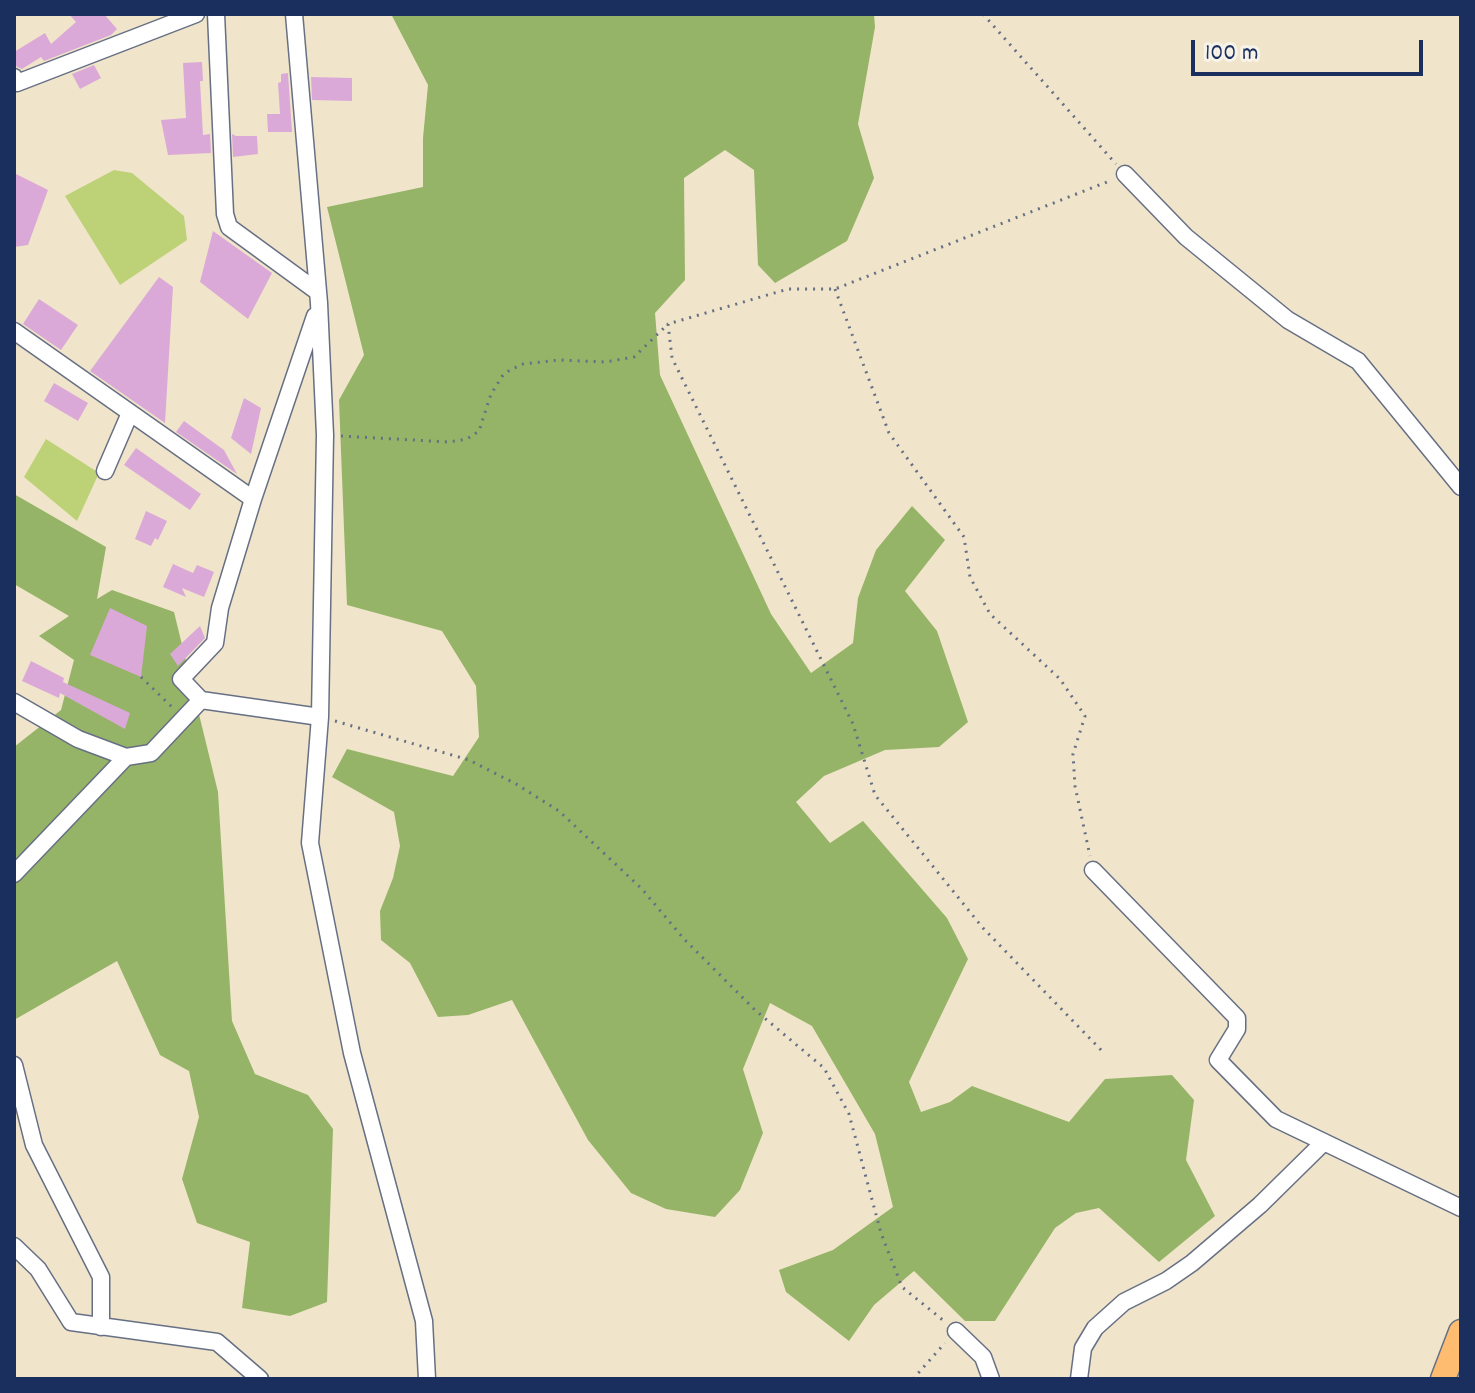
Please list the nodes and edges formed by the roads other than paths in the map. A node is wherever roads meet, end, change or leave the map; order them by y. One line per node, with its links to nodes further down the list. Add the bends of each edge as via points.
1 (196, 14): 4 (street, via 17,83)
2 (216, 14): 6 (street, via 229,227)
3 (294, 14): 6 (street)
4 (14, 77)
5 (1125, 174): 10 (street, via 1186,237 1288,320 1358,361)
6 (319, 297): 11 (street); 14 (street, via 325,435)
7 (14, 331): 8 (street)
8 (130, 413): 9 (street); 11 (street)
9 (105, 471)
10 (1461, 487)
11 (253, 499): 12 (street, via 220,608 215,643 181,679)
12 (201, 700): 14 (street); 15 (street, via 151,753)
13 (14, 702): 15 (street, via 78,739)
14 (320, 717): 26 (street, via 310,843 352,1053 424,1321)
15 (126, 757): 17 (street)
16 (1093, 870): 19 (street, via 1237,1018 1237,1029 1218,1060 1276,1119)
17 (14, 874)
18 (14, 1065): 22 (street, via 34,1145 101,1277)
19 (1324, 1142): 20 (street); 28 (street, via 1192,1263 1124,1302 1095,1328 1083,1348)
20 (1461, 1208)
21 (14, 1246): 22 (street, via 38,1269 71,1322)
22 (101, 1327): 25 (street, via 217,1342)
23 (956, 1331): 27 (street, via 983,1357)
24 (1461, 1332): 29 (highway)
25 (260, 1379)
26 (427, 1379)
27 (991, 1379)
28 (1079, 1379)
29 (1443, 1379)

